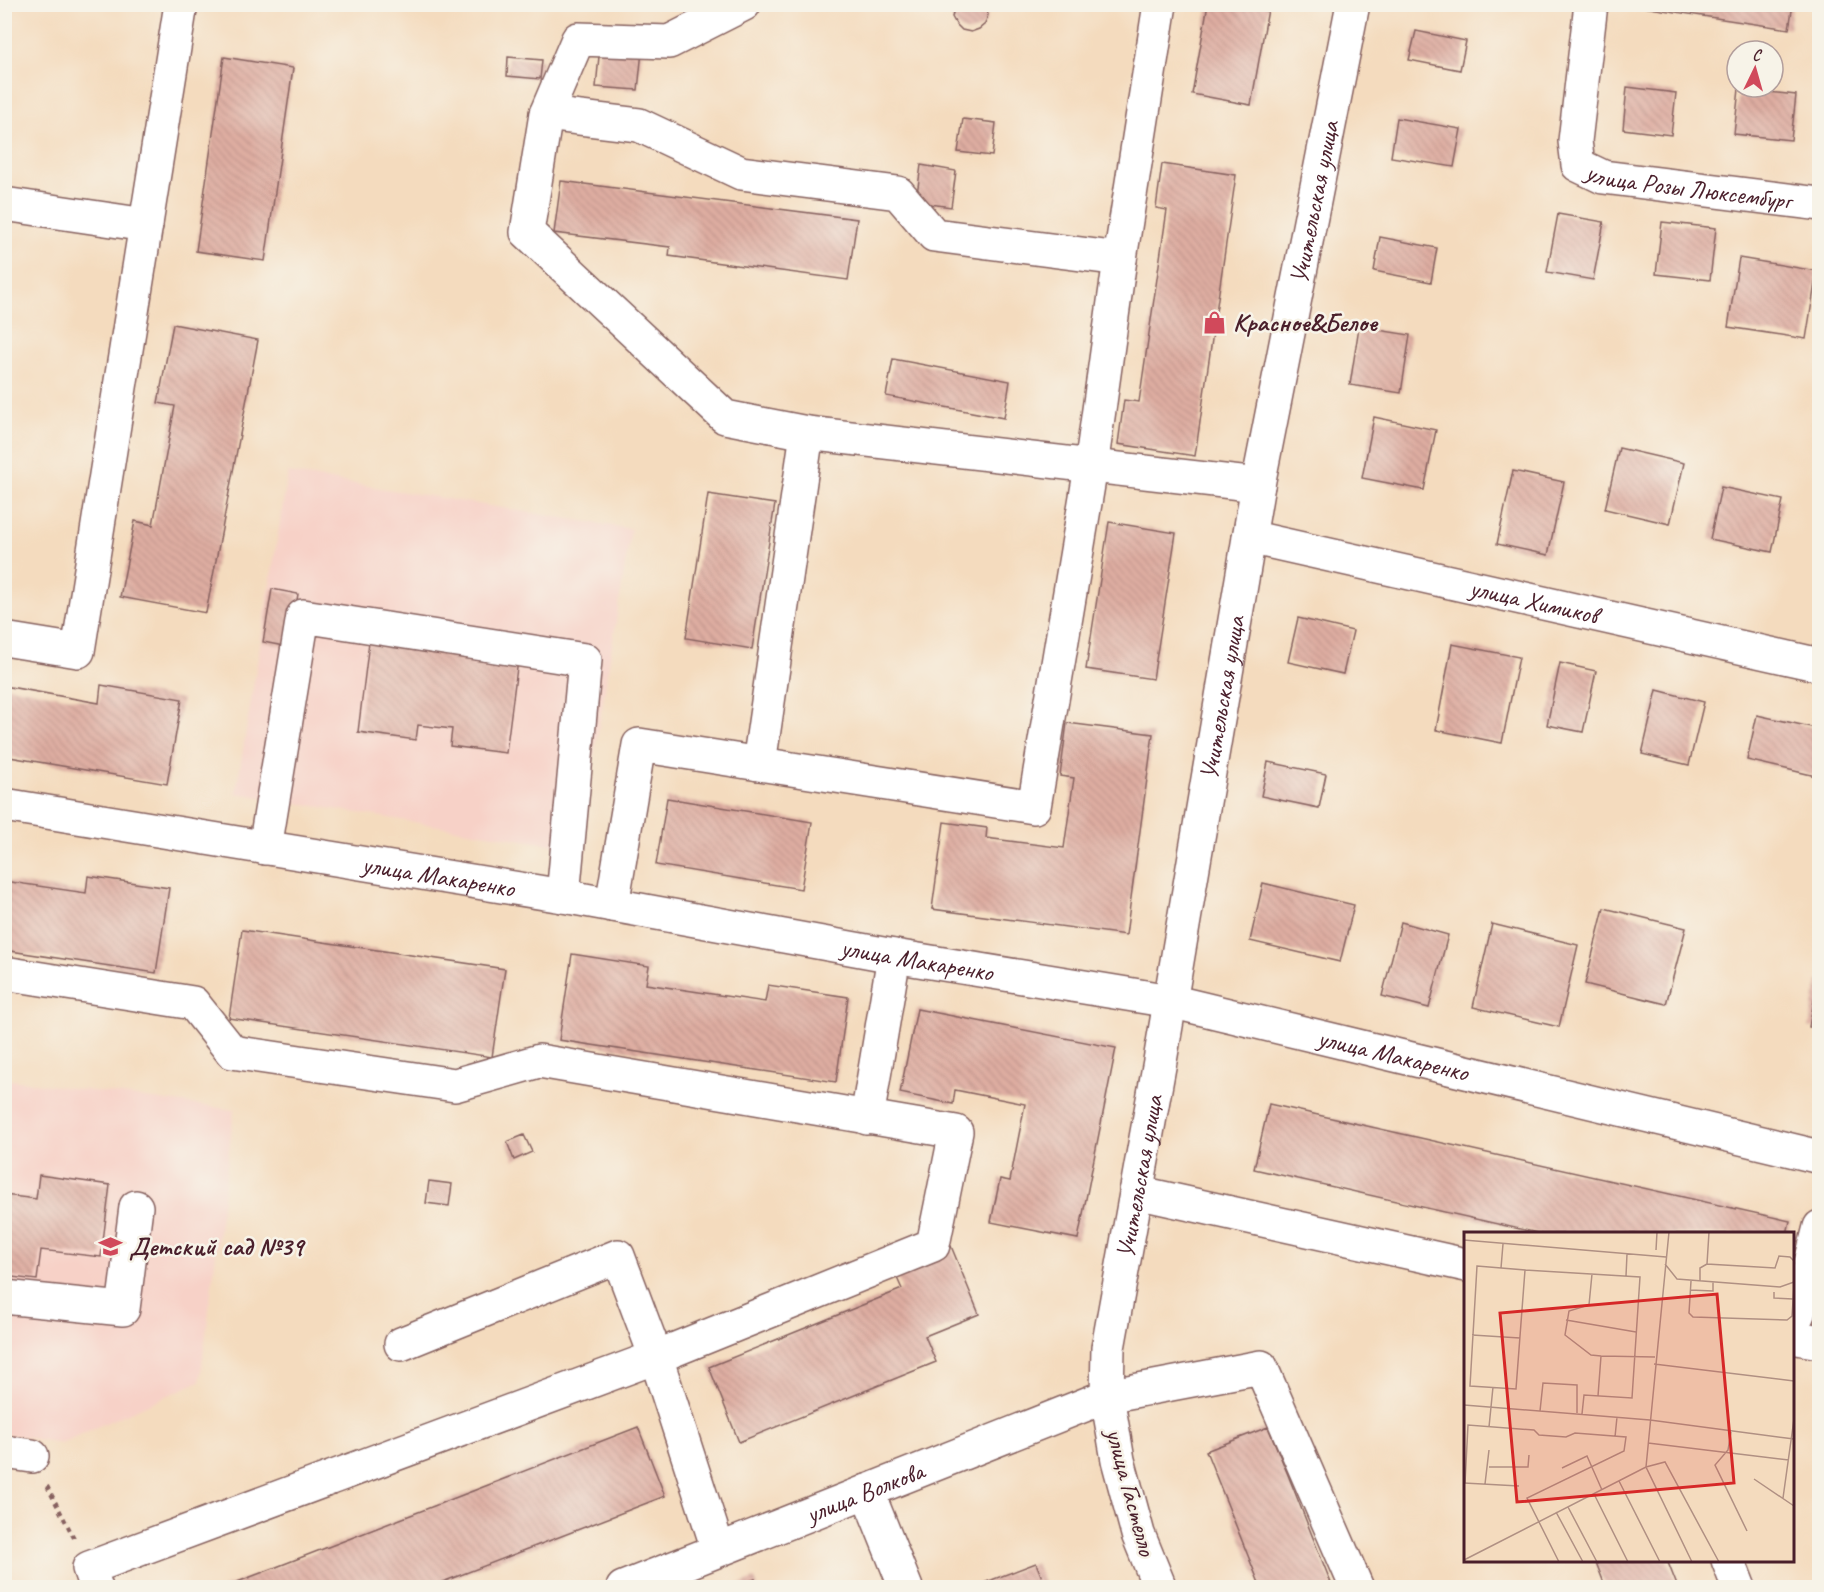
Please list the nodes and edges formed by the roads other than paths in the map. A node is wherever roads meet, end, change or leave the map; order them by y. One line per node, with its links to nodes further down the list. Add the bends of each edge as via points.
1 (181, 4): 9 (street)
2 (744, 4): 6 (street, via 669,42 579,39)
3 (1160, 4): 10 (street)
4 (1353, 4): 13 (street, Учительская улица)
5 (1592, 4): 8 (street, улица Розы Люксембург, via 1575,141 1578,165 1603,177)
6 (546, 114): 10 (street, via 639,125 741,173 898,193 934,235); 11 (street, via 526,232 725,417)
7 (4, 204): 9 (street)
8 (1820, 204)
9 (146, 225): 15 (street, via 78,651)
10 (1120, 259): 12 (street)
11 (807, 433): 12 (street); 17 (street)
12 (1090, 467): 13 (street); 17 (street, via 1034,807)
13 (1258, 485): 14 (street, Учительская улица)
14 (1249, 537): 16 (street, улица Химиков); 24 (street, Учительская улица)
15 (4, 639)
16 (1820, 665)
17 (759, 764): 21 (street, via 639,745)
18 (4, 805): 19 (street, улица Макаренко)
19 (265, 848): 20 (street, улица Макаренко); 20 (street, via 303,616 585,660)
20 (563, 896): 21 (street, улица Макаренко)
21 (612, 905): 22 (street, улица Макаренко)
22 (894, 956): 24 (street, улица Макаренко); 25 (street)
23 (4, 973): 25 (street, via 192,1003 232,1052 455,1085 539,1061)
24 (1170, 1001): 26 (street, улица Макаренко); 27 (street, Учительская улица)
25 (867, 1118): 36 (street, via 956,1132 933,1245)
26 (1820, 1157)
27 (1136, 1192): 30 (street); 37 (street, Учительская улица, via 1108,1348)
28 (136, 1207): 31 (street, via 123,1309)
29 (1820, 1227): 32 (street)
30 (1464, 1265)
31 (4, 1297)
32 (1794, 1317)
33 (1794, 1337): 34 (street)
34 (1820, 1342)
35 (401, 1344): 36 (street, via 618,1256)
36 (656, 1356): 39 (street); 41 (street)
37 (1107, 1396): 38 (street, улица Волкова); 44 (street, улица Гастелло, via 1118,1460 1138,1534); 45 (street, улица Волкова, via 1261,1367)
38 (867, 1491): 39 (street, улица Волкова); 43 (street)
39 (718, 1550): 42 (street, улица Волкова)
40 (1729, 1562): 46 (street)
41 (93, 1578)
42 (641, 1584)
43 (906, 1587)
44 (1160, 1587)
45 (1357, 1587)
46 (1739, 1587)

